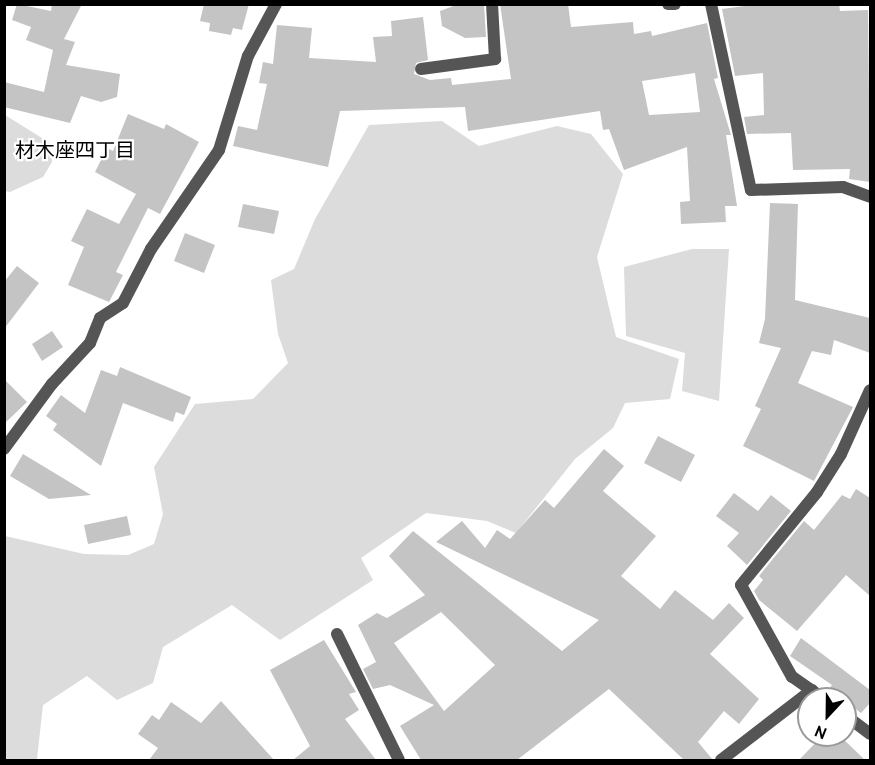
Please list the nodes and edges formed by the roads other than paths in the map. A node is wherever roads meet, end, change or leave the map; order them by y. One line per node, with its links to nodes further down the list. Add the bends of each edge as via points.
1 (276, 4): 9 (street, via 248,56 219,150 151,249 123,303 100,318 90,343 52,384)
2 (492, 4): 6 (street, via 495,58)
3 (668, 4): 4 (street)
4 (675, 4)
5 (711, 4): 7 (street, via 752,190 843,187)
6 (421, 69)
7 (870, 197)
8 (870, 390): 11 (street, via 841,454 817,492 741,585 792,676)
9 (4, 449)
10 (338, 634): 15 (street)
11 (808, 687)
12 (797, 702): 16 (street)
13 (857, 724): 14 (street)
14 (870, 734)
15 (399, 760)
16 (721, 760)

